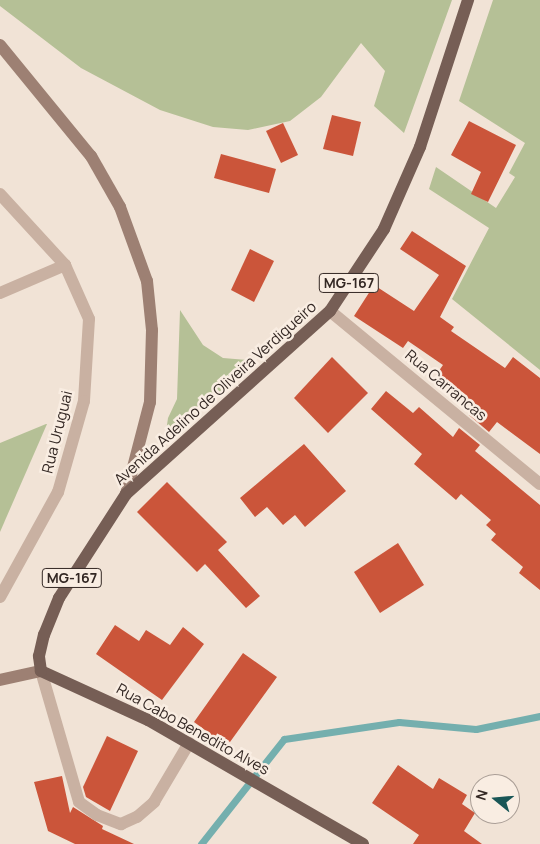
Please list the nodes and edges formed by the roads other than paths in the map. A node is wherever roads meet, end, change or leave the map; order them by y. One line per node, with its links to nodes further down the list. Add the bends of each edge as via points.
1 (468, 0): 6 (main road, Avenida Adelino de Oliveira Verdigueiro / MG-167, via 420,147 384,229)
2 (0, 45): 8 (main road, via 91,156 120,207 147,281 152,330 150,402)
3 (0, 194): 4 (street, Rua Uruguai)
4 (65, 265): 5 (street); 9 (street, Rua Uruguai, via 89,319 84,401 58,492)
5 (0, 292)
6 (330, 311): 7 (street, Rua Carrancas); 8 (main road, Avenida Adelino de Oliveira Verdigueiro / MG-167)
7 (540, 484)
8 (126, 494): 10 (main road, Avenida Adelino de Oliveira Verdigueiro / MG-167, via 59,598 44,635 39,656)
9 (0, 597)
10 (41, 671): 11 (main road); 12 (main road, Rua Cabo Benedito Alves, via 97,695); 12 (street, via 79,802 97,815 121,824 137,817 154,802)
11 (0, 680)
12 (189, 743): 13 (main road, Rua Cabo Benedito Alves)
13 (362, 844)

